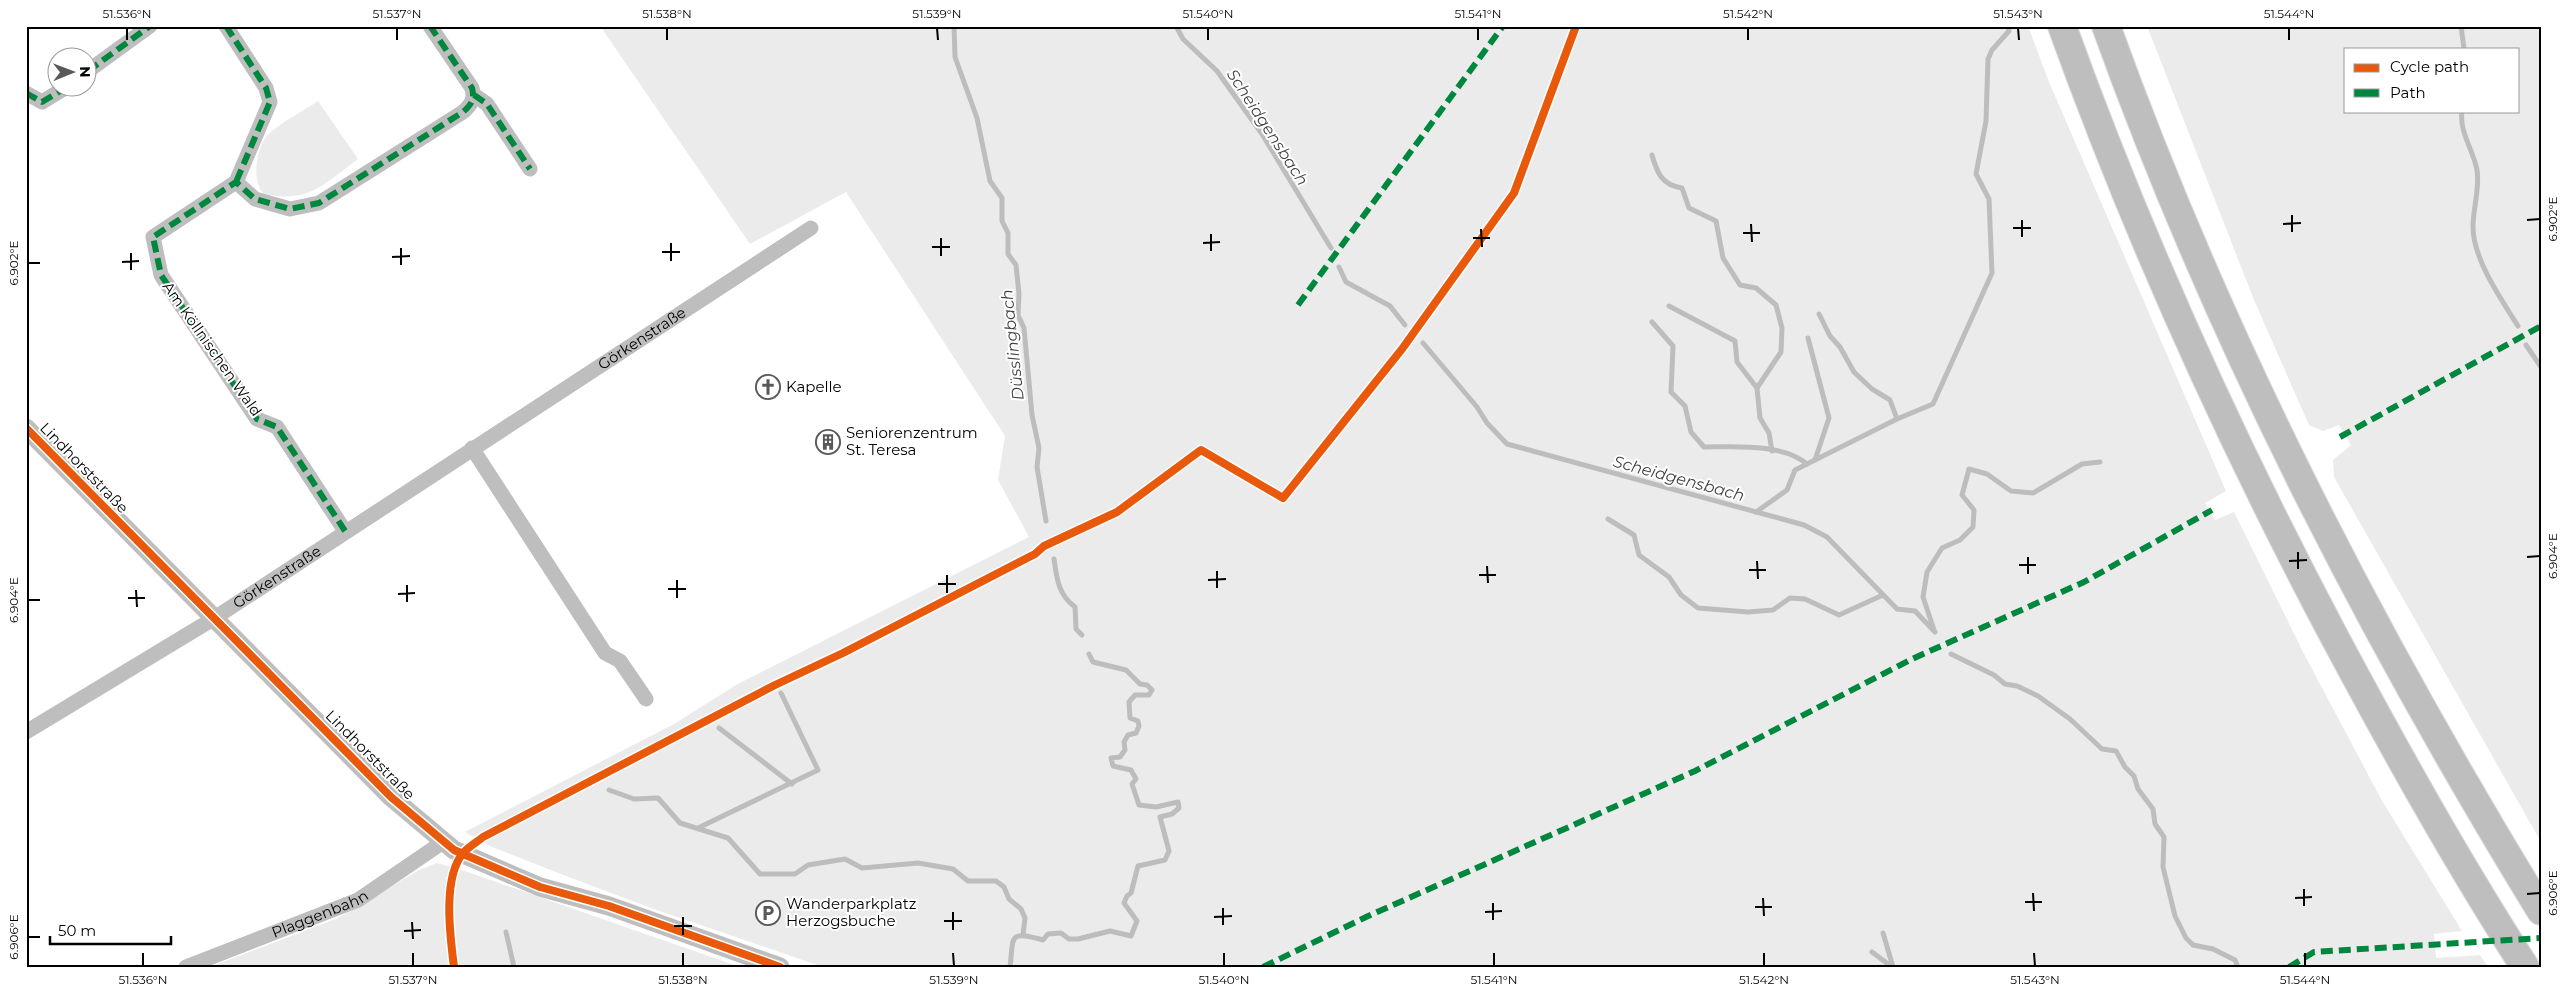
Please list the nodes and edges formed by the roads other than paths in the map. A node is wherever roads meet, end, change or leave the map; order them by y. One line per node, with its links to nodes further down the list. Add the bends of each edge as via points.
1 (150, 26): 6 (street)
2 (226, 26): 11 (street, via 266,88 270,102)
3 (430, 26): 8 (street)
4 (2062, 26): 23 (highway, via 2097,123 2161,280 2280,533 2370,705 2455,856)
5 (2106, 26): 20 (highway, via 2138,114 2228,330 2317,514 2470,795)
6 (98, 64)
7 (26, 93): 9 (street, via 42,102)
8 (474, 95): 10 (street, via 486,104); 11 (street, via 472,104 463,112 319,203 290,208 255,199)
9 (49, 98)
10 (530, 170)
11 (236, 182): 15 (street, Am Köllnischen Wald, via 153,237 161,275 257,419 277,427)
12 (811, 228): 14 (street, Görkenstraße)
13 (26, 428): 16 (street, Lindhorststraße)
14 (472, 448): 15 (street, Görkenstraße); 17 (street, via 605,653 620,662)
15 (345, 531): 16 (street, Görkenstraße)
16 (213, 619): 18 (street, Görkenstraße); 19 (street, Lindhorststraße, via 391,797)
17 (646, 699)
18 (26, 732)
19 (443, 842): 21 (street, Plaggenbahn, via 358,900); 22 (street, Lindhorststraße, via 454,850 540,887 609,906)
20 (2541, 912)
21 (186, 967)
22 (780, 967)
23 (2525, 967)

